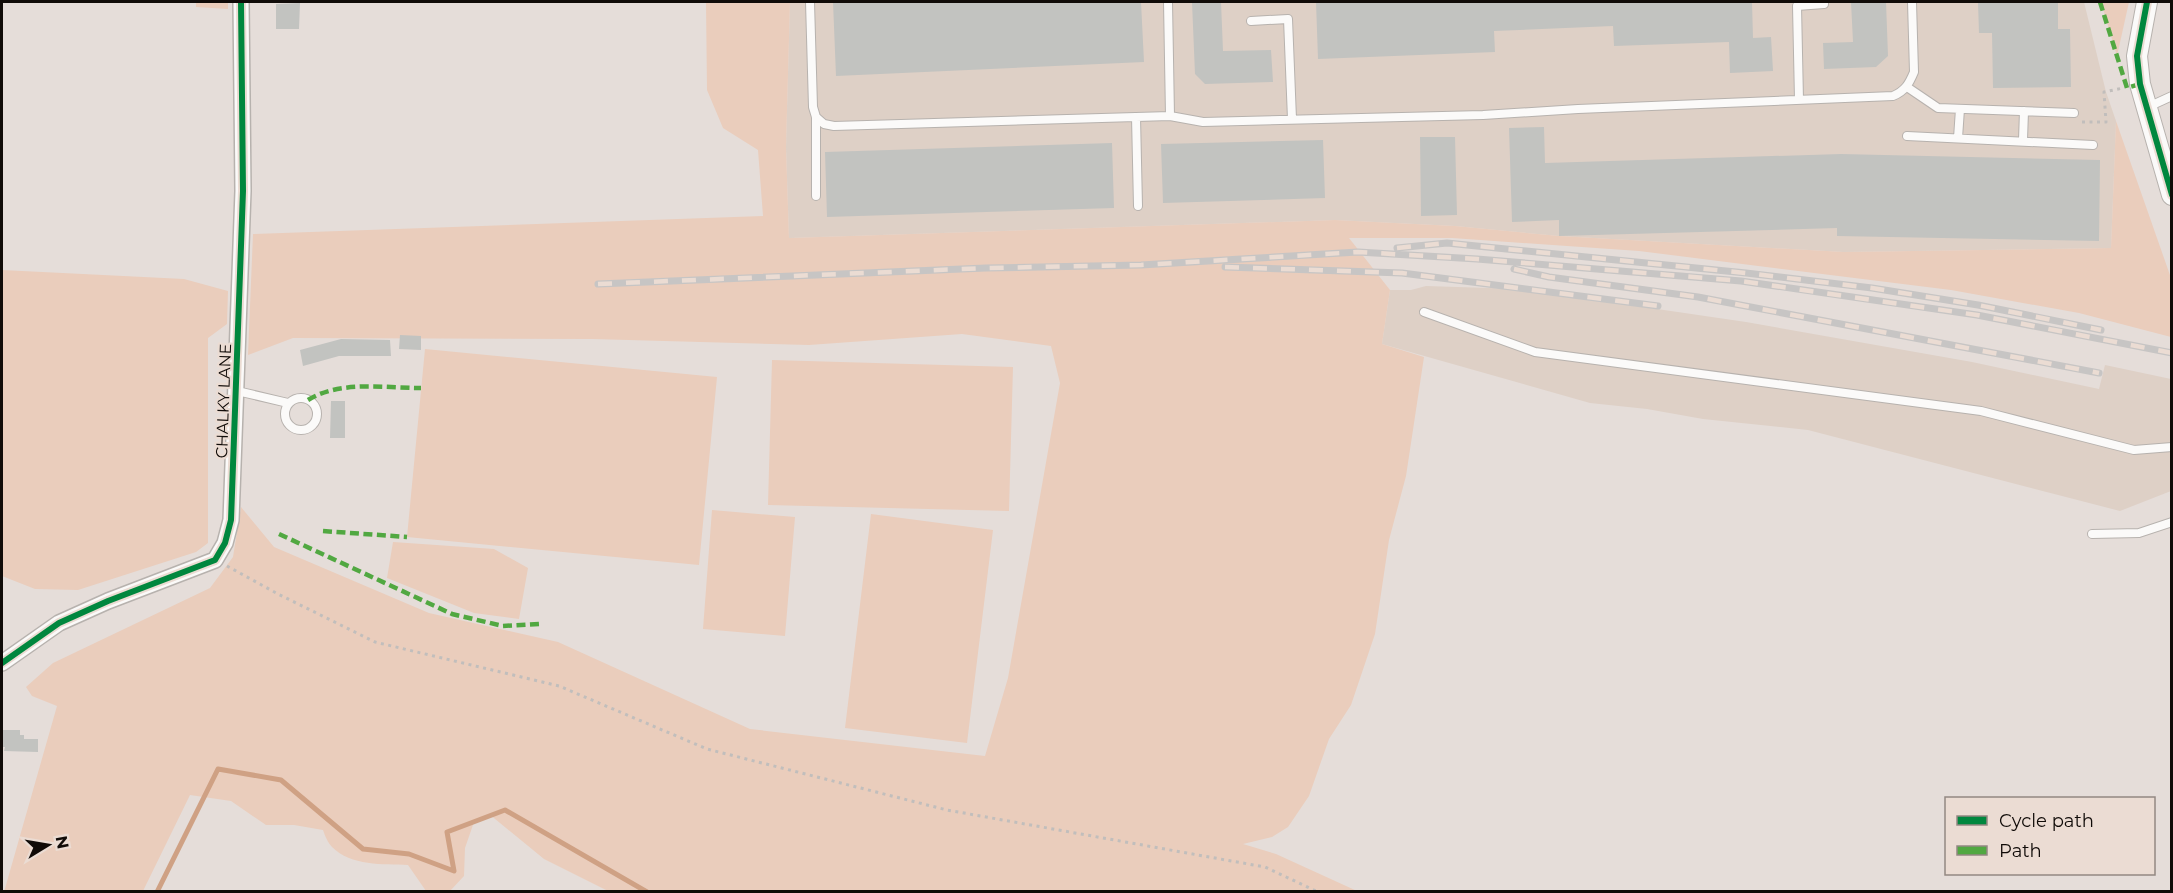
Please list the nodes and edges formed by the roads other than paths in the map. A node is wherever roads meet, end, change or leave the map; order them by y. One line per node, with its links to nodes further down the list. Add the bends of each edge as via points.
1 (241, 2): 27 (street, CHALKY LANE, via 243,191)
2 (810, 2): 15 (lane)
3 (1168, 2): 17 (lane)
4 (1824, 2): 10 (lane, via 1797,6)
5 (1912, 2): 8 (lane, via 1914,72)
6 (2147, 2): 11 (street, via 2137,56)
7 (1251, 21): 18 (lane, via 1288,19)
8 (1907, 87): 10 (lane, via 1893,96); 12 (lane, via 1938,108)
9 (2172, 96): 11 (lane)
10 (1799, 100): 18 (lane, via 1483,115)
11 (2147, 107): 23 (street)
12 (1960, 109): 13 (lane); 20 (lane)
13 (2024, 111): 14 (lane); 21 (lane)
14 (2074, 113)
15 (816, 117): 16 (lane, via 834,126); 24 (lane)
16 (1136, 117): 17 (lane); 25 (lane)
17 (1170, 117): 18 (lane, via 1203,122)
18 (1292, 119)
19 (1907, 136): 20 (lane)
20 (1958, 138): 21 (lane)
21 (2023, 140): 22 (lane)
22 (2093, 145)
23 (2172, 195)
24 (816, 196)
25 (1138, 206)
26 (1424, 312): 29 (lane, via 1535,352 1981,411 2134,450)
27 (237, 391): 28 (lane); 32 (street, CHALKY LANE, via 231,520 215,560 59,623)
28 (288, 404): 28 (lane, via 298,398 313,403 317,414 314,424 305,430 291,427 285,413)
29 (2172, 447)
30 (2172, 522): 31 (lane, via 2139,533)
31 (2092, 534)
32 (2, 663)

